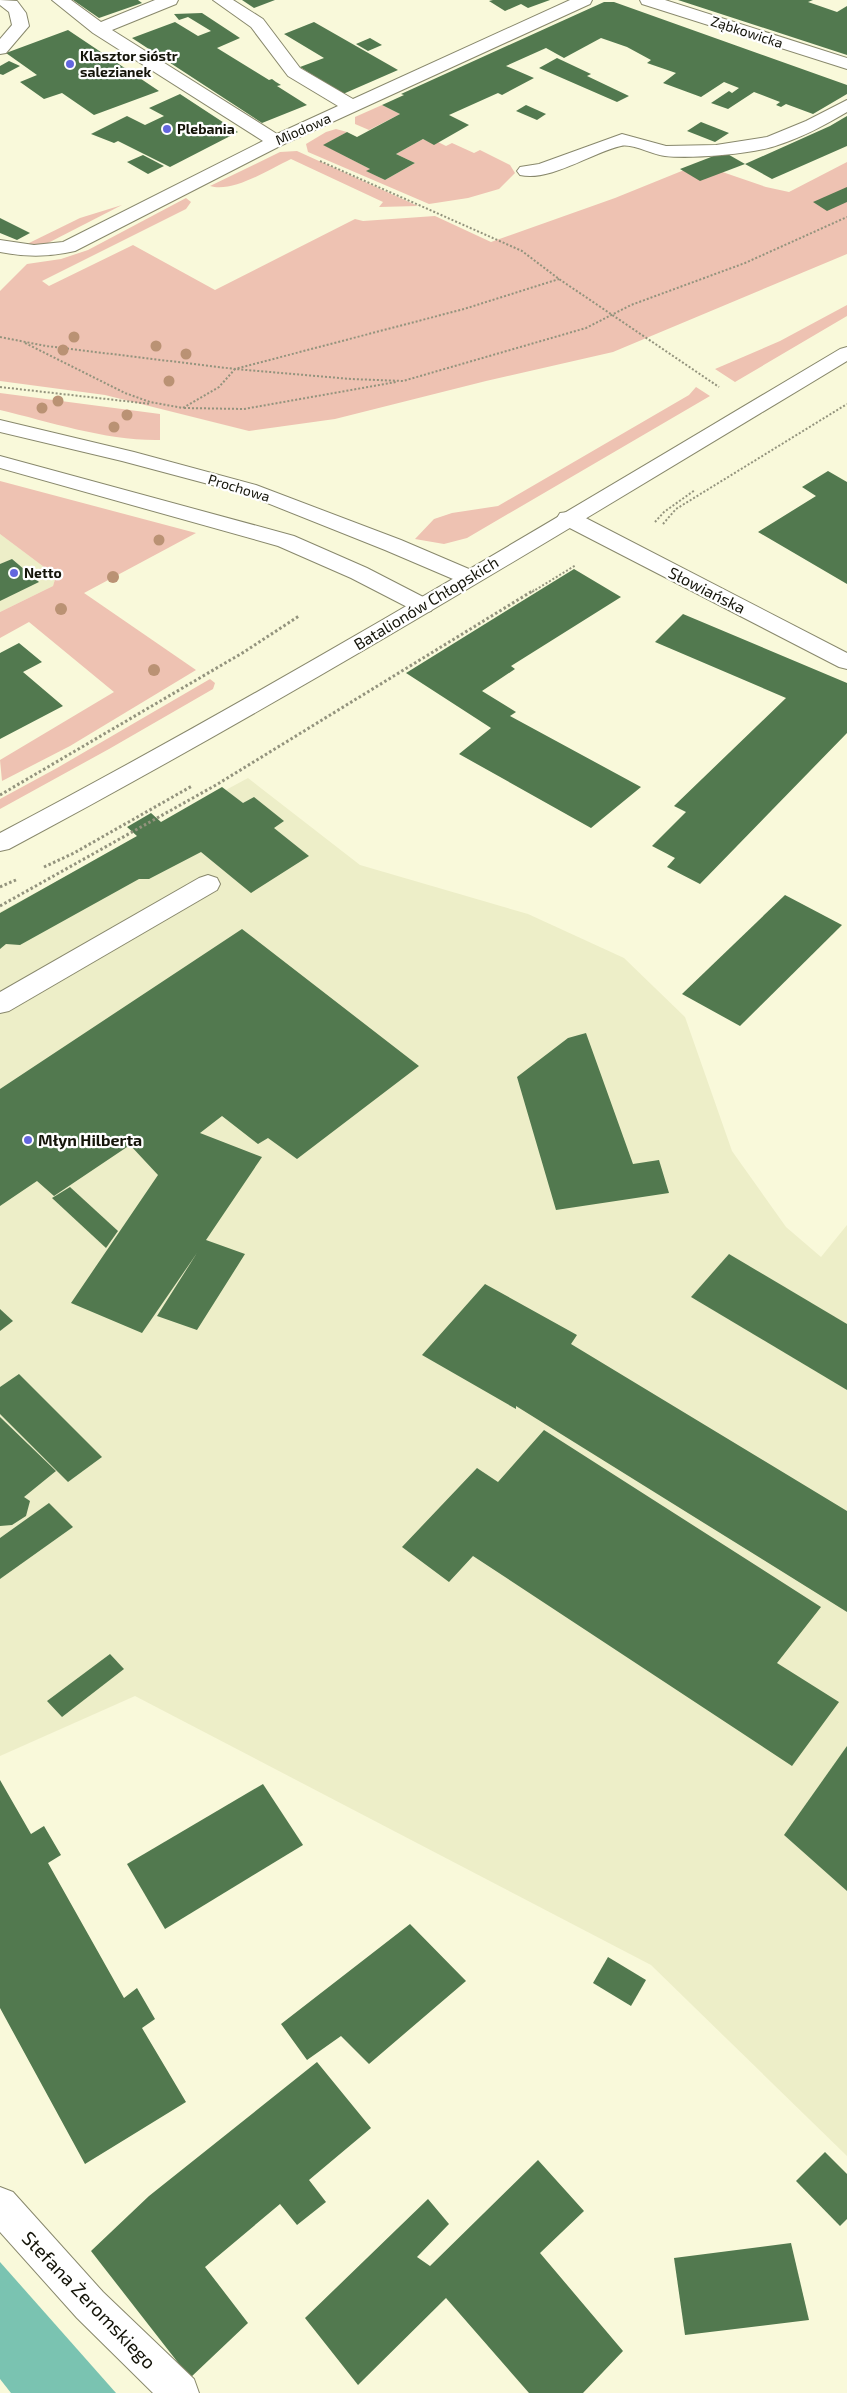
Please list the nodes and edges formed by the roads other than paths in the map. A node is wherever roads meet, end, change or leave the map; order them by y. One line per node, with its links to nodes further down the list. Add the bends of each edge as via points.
1 (3, 0): 8 (street, via 20,14 21,26)
2 (60, 0): 7 (street)
3 (170, 0): 7 (street)
4 (221, 0): 11 (street, via 257,23 294,72)
5 (584, 0): 11 (street, Miodowa)
6 (648, 0): 9 (street, Ząbkowicka)
7 (99, 29): 12 (street)
8 (0, 49)
9 (847, 64)
10 (847, 105): 13 (street, via 812,125 771,142 716,150 665,151 622,139 542,169)
11 (353, 107): 12 (street, Miodowa)
12 (276, 141): 14 (street, Miodowa, via 68,247 48,251)
13 (526, 171)
14 (0, 246)
15 (847, 352): 18 (street, Batalionów Chłopskich)
16 (0, 426): 19 (street, Prochowa, via 249,489 394,545)
17 (0, 462): 20 (street, via 286,540)
18 (568, 518): 19 (street, Batalionów Chłopskich); 21 (street, Słowiańska)
19 (468, 578): 20 (street, Batalionów Chłopskich)
20 (423, 606): 22 (street, Batalionów Chłopskich, via 136,771)
21 (847, 662)
22 (0, 843)
23 (208, 884): 24 (street)
24 (0, 1004)
25 (0, 2205): 26 (street, Stefana Żeromskiego, via 90,2305)
26 (180, 2393)

